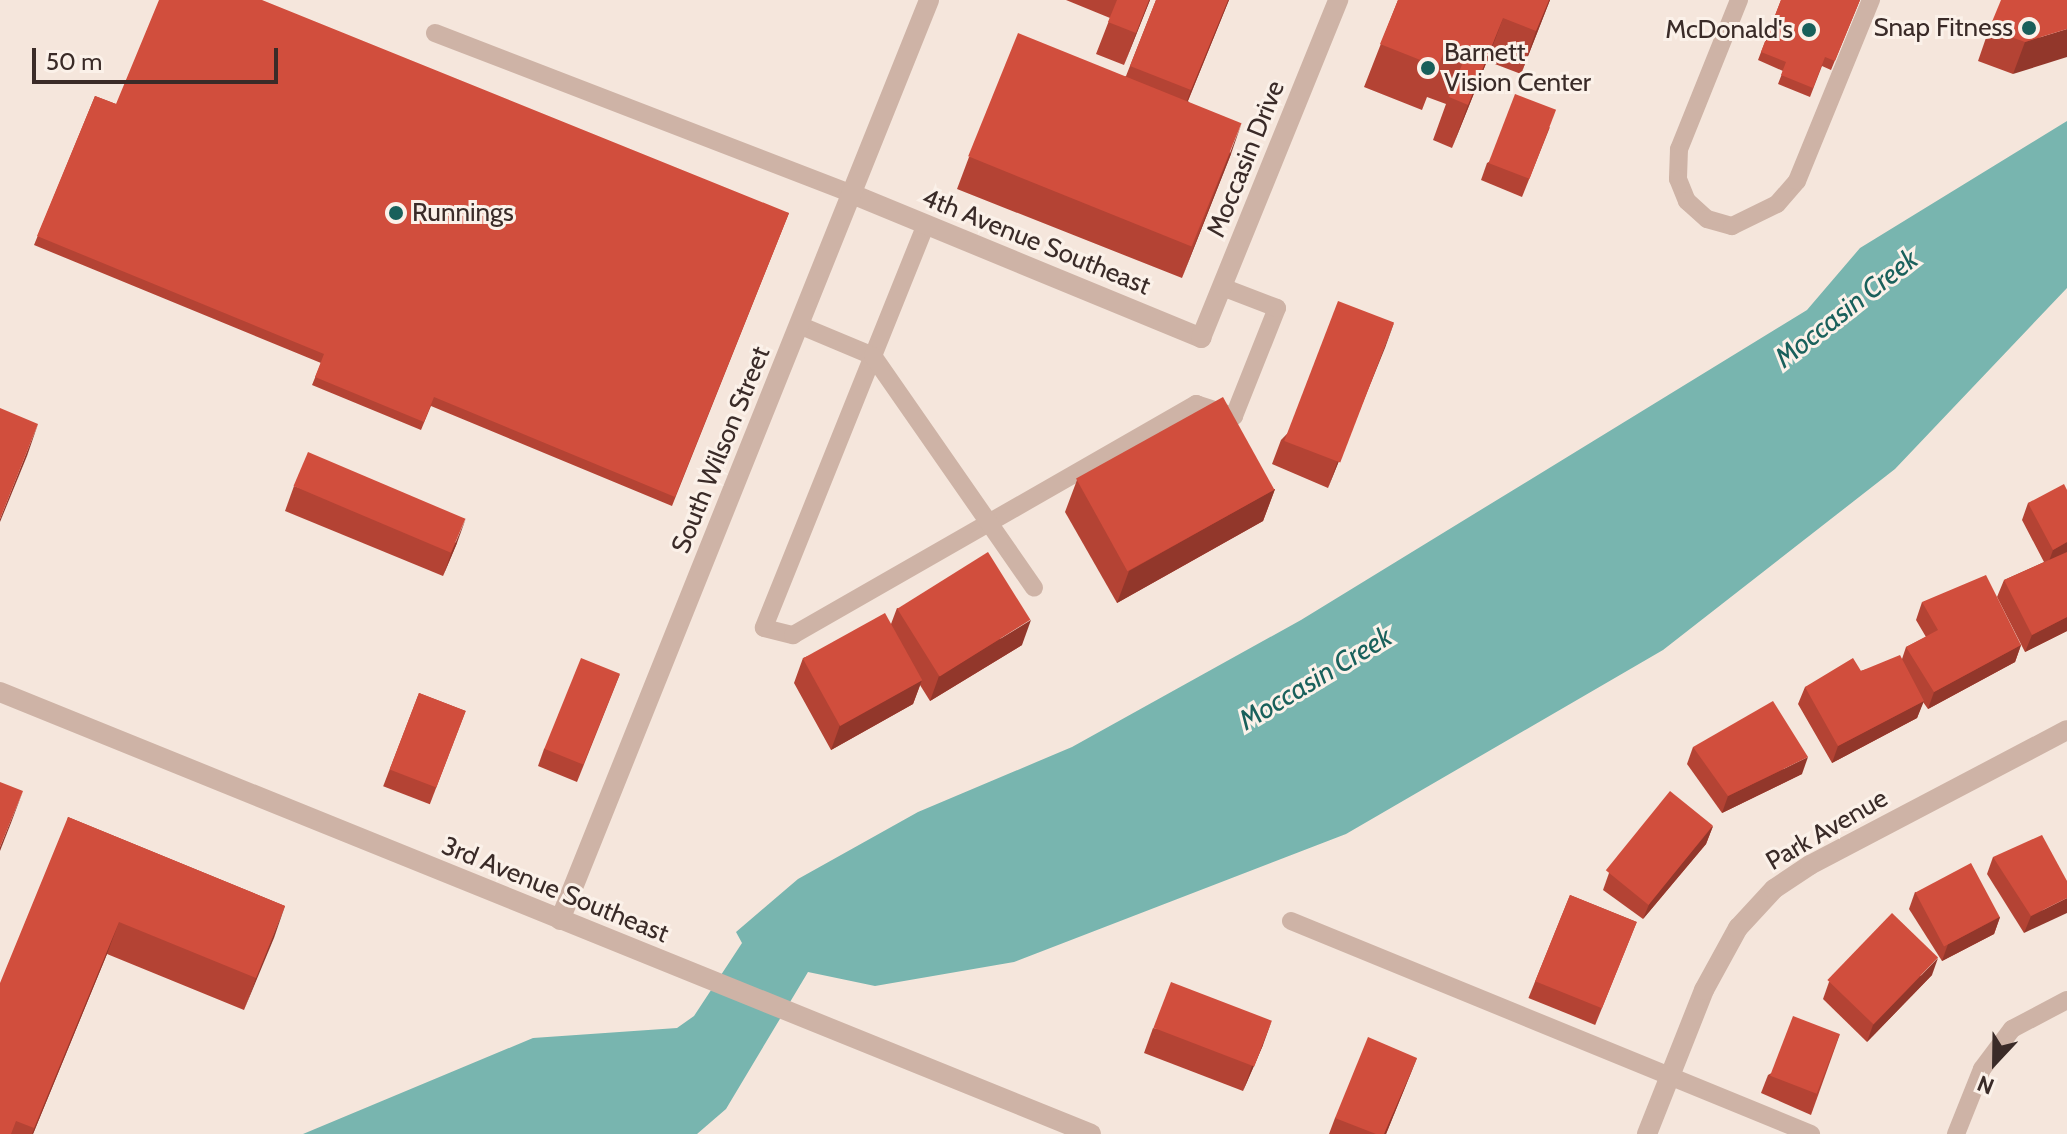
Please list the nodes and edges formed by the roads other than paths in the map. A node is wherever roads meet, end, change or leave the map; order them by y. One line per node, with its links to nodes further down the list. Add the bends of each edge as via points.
1 (929, 0): 6 (street, South Wilson Street)
2 (1338, 0): 8 (street, Moccasin Drive)
3 (1739, 0): 4 (lane, via 1679,149 1678,164 1687,201 1707,219 1732,226 1777,204 1797,181)
4 (1871, 0)
5 (435, 33): 6 (lane)
6 (852, 194): 7 (street, 4th Avenue Southeast); 9 (street, South Wilson Street)
7 (926, 224): 10 (street, 4th Avenue Southeast); 11 (lane)
8 (1222, 287): 10 (street, Moccasin Drive); 12 (lane, via 1277,308 1234,416 1196,404)
9 (799, 325): 11 (lane); 16 (street, South Wilson Street)
10 (1201, 338)
11 (873, 356): 12 (lane); 12 (lane, via 764,628 793,635)
12 (991, 521): 13 (lane)
13 (1034, 588)
14 (0, 692): 16 (street, 3rd Avenue Southeast)
15 (2067, 730): 19 (street, Park Avenue, via 1774,889 1738,928 1704,990)
16 (560, 920): 20 (street, 3rd Avenue Southeast)
17 (1291, 921): 19 (lane)
18 (2067, 1000): 23 (lane, via 2012,1029 1982,1069)
19 (1670, 1076): 21 (street, Park Avenue); 22 (lane)
20 (1091, 1134)
21 (1647, 1134)
22 (1811, 1134)
23 (1956, 1134)

